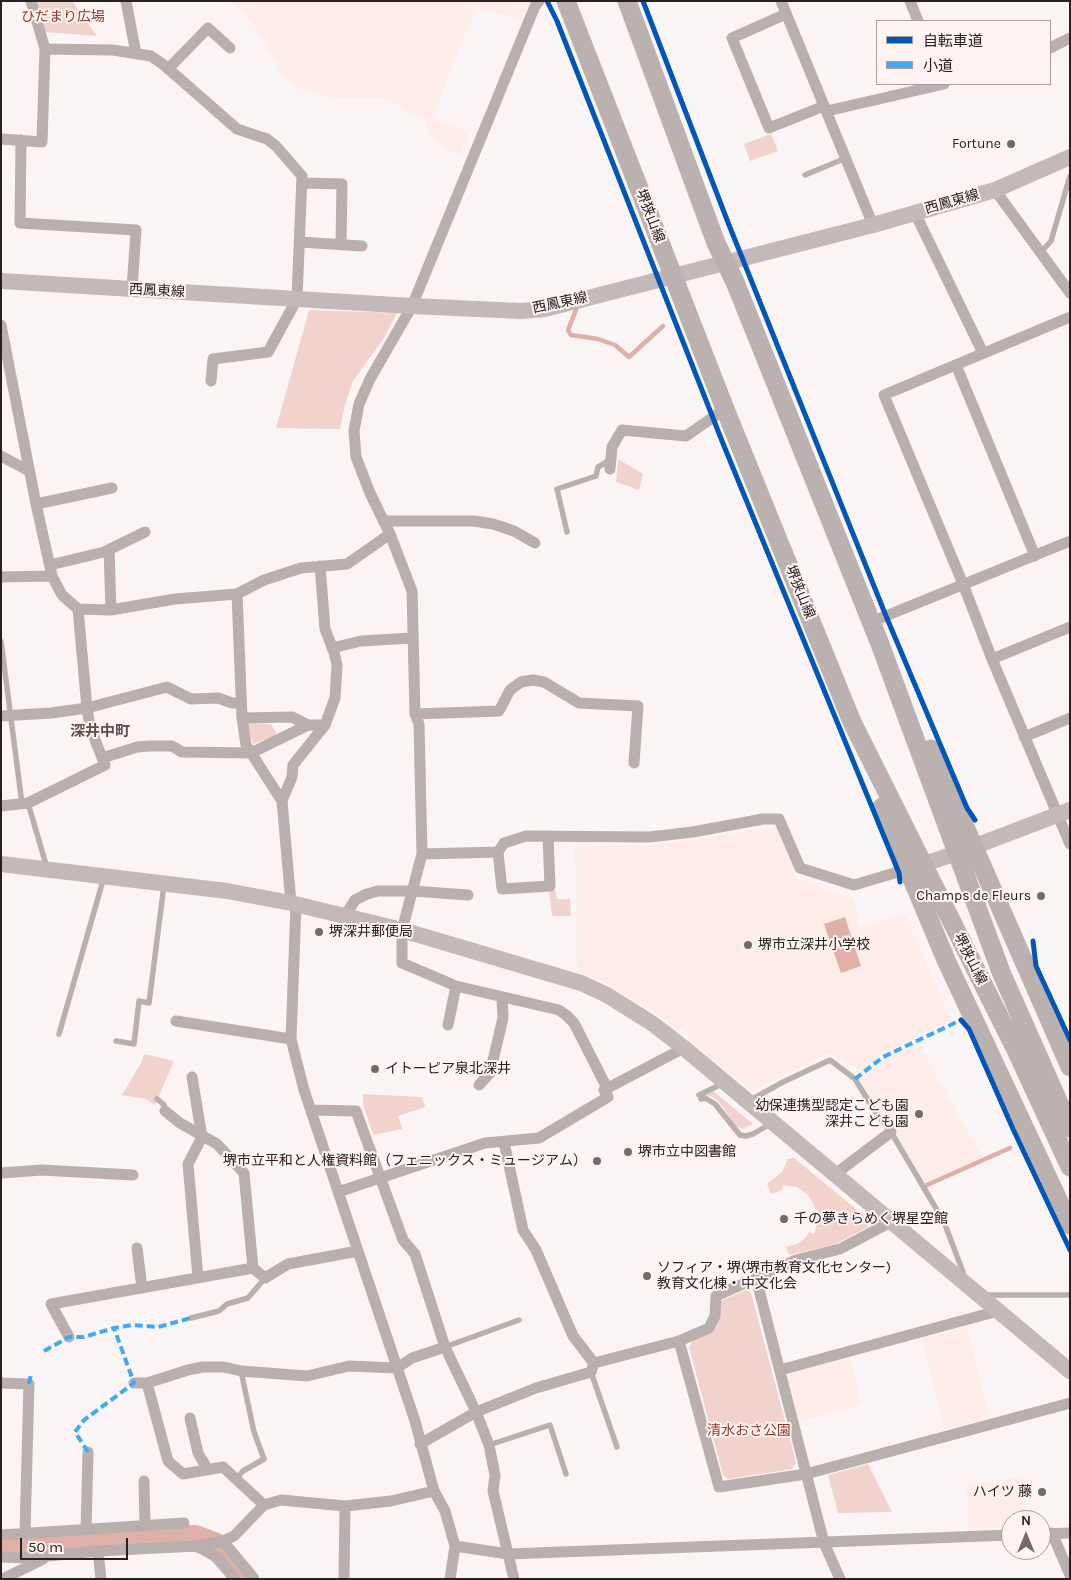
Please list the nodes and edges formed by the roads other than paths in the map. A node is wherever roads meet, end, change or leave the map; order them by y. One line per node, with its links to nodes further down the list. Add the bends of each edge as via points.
1 (31, 1): 13 (street)
2 (126, 1): 14 (street)
3 (539, 1): 38 (street, via 534,6)
4 (566, 1): 33 (main road, 堺狭山線)
5 (626, 1): 32 (main road, via 716,243)
6 (781, 1): 8 (street)
7 (910, 1): 9 (street)
8 (786, 14): 17 (street); 17 (street, via 732,38 765,119 769,128)
9 (918, 20)
10 (1070, 38): 12 (street)
11 (230, 48): 15 (street, via 208,28)
12 (1051, 48)
13 (45, 49): 14 (street, via 113,50); 19 (street, via 42,142)
14 (136, 54): 15 (street, via 151,56)
15 (168, 69): 24 (street, via 237,129 267,139 276,146 302,176)
16 (938, 85): 17 (street)
17 (826, 109): 20 (street)
18 (1, 139): 19 (street)
19 (21, 140): 35 (street, via 20,223 136,230)
20 (846, 158): 22 (lane); 27 (street)
21 (1069, 159): 25 (street, 西鳳東線)
22 (805, 175)
23 (1070, 176): 31 (lane, via 1051,241)
24 (302, 183): 28 (street); 29 (street, via 342,184)
25 (995, 190): 26 (street, 西鳳東線); 31 (street)
26 (914, 213): 27 (street, 西鳳東線); 41 (street)
27 (873, 224): 32 (street, 西鳳東線)
28 (300, 242): 29 (street); 37 (street)
29 (341, 245): 30 (street)
30 (362, 246)
31 (1040, 252): 36 (street)
32 (726, 262): 33 (street, 西鳳東線); 65 (main road)
33 (674, 276): 38 (street, 西鳳東線, via 545,309 521,311); 44 (main road, 堺狭山線)
34 (1, 281): 35 (street, 西鳳東線)
35 (132, 290): 37 (street, 西鳳東線)
36 (1070, 293)
37 (297, 299): 38 (street, 西鳳東線); 43 (street, via 268,352 213,359)
38 (412, 306): 50 (street, via 370,379 359,404 354,431 356,456)
39 (1070, 316): 41 (street)
40 (1, 325): 47 (street)
41 (984, 353): 42 (street)
42 (956, 365): 57 (street); 61 (street, via 884,395)
43 (211, 381)
44 (725, 409): 46 (street, via 686,436 622,430 612,448); 93 (main road, 堺狭山線, via 852,722 855,741)
45 (1, 456): 47 (street)
46 (610, 465): 52 (lane, via 598,466 596,476 557,489)
47 (29, 471): 49 (street)
48 (112, 488): 49 (street)
49 (36, 504): 59 (street)
50 (383, 521): 53 (street); 55 (street, via 493,524)
51 (145, 532): 56 (street)
52 (567, 532)
53 (390, 534): 58 (street, via 347,564); 67 (street, via 412,591)
54 (1070, 541): 57 (street)
55 (535, 543)
56 (109, 550): 59 (street); 64 (street)
57 (1035, 556): 61 (street)
58 (320, 566): 62 (street, via 301,568 264,580); 69 (street, via 324,629)
59 (51, 570): 60 (street); 63 (street, via 62,595)
60 (1, 578)
61 (963, 584): 65 (street); 70 (street)
62 (237, 594): 64 (street, via 175,598); 71 (street)
63 (78, 609): 64 (street); 72 (street)
64 (111, 610)
65 (871, 622): 89 (main road, via 908,696)
66 (1070, 627): 70 (street)
67 (412, 638): 69 (street, via 361,641); 73 (street)
68 (1, 641): 74 (lane)
69 (332, 648): 78 (street, via 337,665 335,698)
70 (992, 659): 79 (street)
71 (241, 703): 72 (street, via 218,698 191,699 167,687); 75 (street)
72 (87, 708): 74 (street); 81 (street, via 90,727)
73 (415, 714): 82 (street, via 498,712 510,690 521,682 544,682 579,703 638,706); 91 (street, via 419,724)
74 (6, 716): 84 (lane)
75 (242, 718): 77 (street, via 292,717); 80 (street, via 246,745)
76 (1070, 718): 79 (street)
77 (308, 725): 78 (street); 80 (street)
78 (324, 725): 83 (street, via 293,765 292,777)
79 (1024, 737): 86 (street)
80 (251, 753): 81 (street, via 182,752 172,746 150,746); 83 (street)
81 (102, 758): 84 (street, via 105,765)
82 (634, 763)
83 (282, 801): 99 (street)
84 (25, 803): 85 (street); 94 (lane)
85 (1, 806)
86 (1063, 812): 88 (street); 89 (street)
87 (548, 836): 90 (street, via 526,836 504,843); 90 (street, via 550,886 502,889); 93 (street, via 650,836 779,819 800,868 854,886)
88 (1070, 844)
89 (966, 850): 93 (street); 110 (main road); 120 (main road, 堺狭山線, via 1001,972)
90 (498, 852): 91 (street)
91 (422, 854): 97 (street)
92 (1, 864): 94 (street)
93 (915, 867): 124 (main road, 堺狭山線, via 1016,1050); 131 (main road, via 950,969)
94 (47, 869): 95 (street)
95 (104, 875): 96 (street, via 141,884); 106 (lane)
96 (164, 883): 99 (street); 108 (lane, via 149,1003 139,1002 134,1044)
97 (412, 891): 98 (street); 100 (street, via 367,894 355,900); 101 (street)
98 (468, 896)
99 (293, 904): 100 (street); 107 (street)
100 (345, 916): 101 (street)
101 (402, 930): 102 (street, via 402,963); 109 (street, via 581,983 632,1009)
102 (456, 986): 103 (street); 105 (street)
103 (502, 998): 113 (street, via 503,1018 490,1073); 114 (street, via 559,1010 566,1015 574,1023)
104 (176, 1021): 107 (street)
105 (448, 1025)
106 (59, 1034)
107 (291, 1039): 117 (street)
108 (116, 1041)
109 (684, 1048): 112 (street); 114 (street)
110 (1070, 1067)
111 (192, 1077): 122 (street)
112 (724, 1083): 116 (street); 119 (lane, via 700,1097 715,1104 740,1135 753,1134)
113 (479, 1085)
114 (607, 1088): 123 (street, via 604,1090 608,1097 539,1138)
115 (157, 1099): 118 (lane, via 164,1105)
116 (747, 1102): 119 (street); 121 (lane, via 830,1060 855,1078)
117 (311, 1110): 128 (street, via 356,1111); 129 (street)
118 (164, 1111): 122 (street)
119 (772, 1123): 127 (street)
120 (1070, 1128)
121 (891, 1132): 127 (street); 138 (lane, via 944,1222 963,1272)
122 (202, 1137): 134 (street, via 217,1144 244,1173); 135 (street, via 188,1164)
123 (504, 1142): 128 (street, via 485,1142); 148 (street, via 524,1230 536,1250 573,1336)
124 (1070, 1167)
125 (1, 1173): 126 (street, via 42,1170)
126 (133, 1175)
127 (834, 1175): 130 (street)
128 (380, 1178): 129 (street); 147 (street, via 403,1240 415,1254)
129 (338, 1192): 133 (street)
130 (891, 1222): 137 (street, via 840,1249 796,1260); 138 (street)
131 (1070, 1225)
132 (137, 1248): 139 (street)
133 (358, 1251): 136 (street, via 288,1264); 149 (street)
134 (253, 1268): 135 (street); 136 (street)
135 (198, 1278): 139 (street)
136 (265, 1278): 143 (lane, via 248,1298 227,1304 219,1311)
137 (756, 1278): 146 (street, via 716,1296 715,1316 709,1328); 150 (street)
138 (959, 1278): 141 (street)
139 (142, 1288): 145 (street, via 51,1304)
140 (1070, 1295): 141 (lane)
141 (979, 1296): 142 (street)
142 (998, 1311): 150 (street); 152 (street)
143 (191, 1318)
144 (519, 1320): 147 (lane)
145 (69, 1337)
146 (679, 1341): 148 (street); 165 (street, via 719,1487)
147 (445, 1347): 149 (street, via 412,1358); 157 (street)
148 (592, 1367): 157 (street); 161 (lane)
149 (397, 1368): 151 (street, via 349,1366 307,1376); 159 (street)
150 (780, 1370): 165 (street)
151 (241, 1371): 155 (street, via 204,1367); 166 (lane, via 254,1432 264,1459)
152 (1070, 1371)
153 (1, 1383): 177 (street, via 29,1384)
154 (134, 1383): 155 (street)
155 (147, 1383): 163 (street, via 168,1461 183,1474)
156 (1070, 1403): 165 (street)
157 (476, 1412): 159 (street); 160 (street)
158 (190, 1418): 163 (street, via 198,1453)
159 (420, 1444): 168 (street)
160 (489, 1445): 164 (lane, via 550,1425); 186 (street, via 495,1475 493,1492)
161 (617, 1447)
162 (88, 1452): 174 (street)
163 (208, 1470): 166 (street, via 223,1467)
164 (566, 1474)
165 (806, 1474): 181 (street)
166 (236, 1479): 169 (street)
167 (144, 1481): 172 (street)
168 (434, 1491): 170 (street); 184 (street, via 445,1511)
169 (264, 1505): 170 (street, via 281,1500); 180 (street, via 234,1536)
170 (345, 1506): 194 (street)
171 (184, 1523): 172 (street)
172 (145, 1526): 173 (street)
173 (110, 1528): 174 (street); 185 (street)
174 (86, 1530): 177 (street)
175 (1051, 1533): 176 (street)
176 (1070, 1533)
177 (25, 1534): 178 (street)
178 (1, 1535)
179 (1001, 1535): 181 (street)
180 (222, 1541): 183 (street); 193 (street)
181 (824, 1542): 186 (street); 197 (street)
182 (1051, 1542): 189 (street)
183 (197, 1546): 185 (street); 192 (street, via 218,1558)
184 (455, 1546): 186 (street); 195 (street)
185 (104, 1551): 187 (street); 191 (street)
186 (508, 1554): 196 (street)
187 (49, 1556): 188 (street); 190 (street)
188 (1, 1557)
189 (1070, 1575)
190 (3, 1579)
191 (101, 1579)
192 (235, 1579)
193 (254, 1579)
194 (344, 1579)
195 (450, 1579)
196 (514, 1579)
197 (840, 1579)

